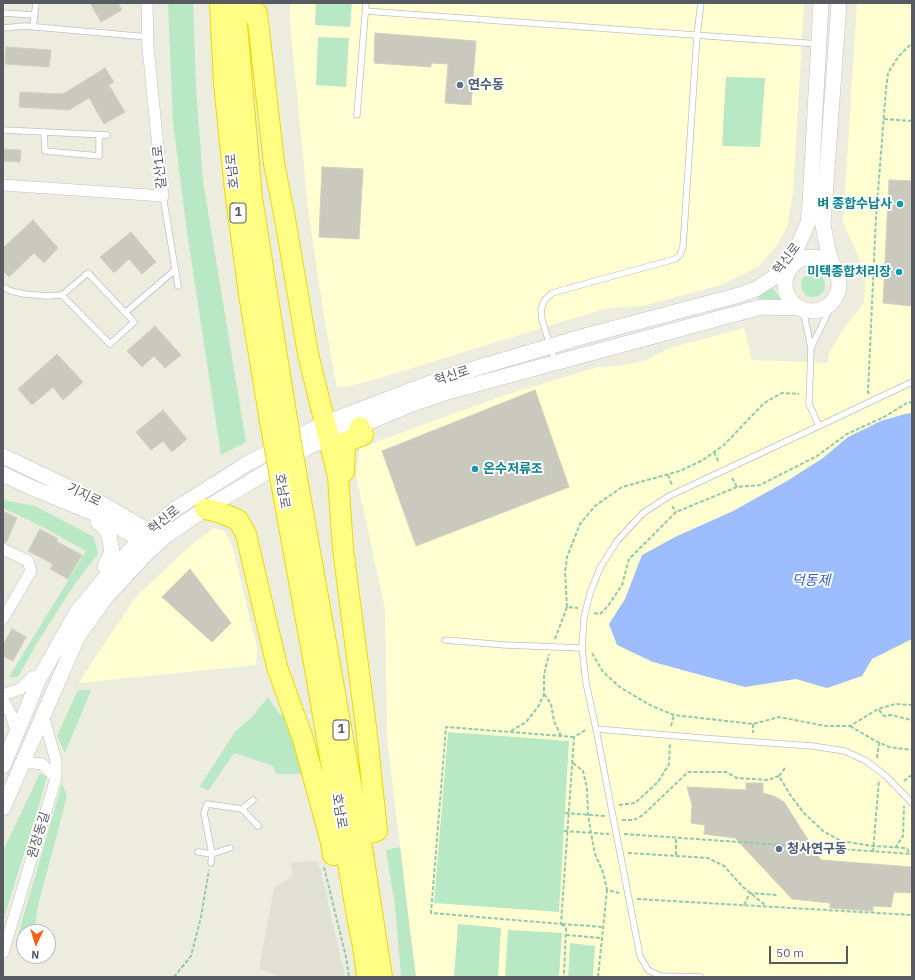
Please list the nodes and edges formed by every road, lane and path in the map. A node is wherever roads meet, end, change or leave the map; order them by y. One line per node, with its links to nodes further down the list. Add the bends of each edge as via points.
1 (36, 3): 10 (lane)
2 (147, 3): 14 (street, 갈산1로)
3 (366, 3): 8 (lane)
4 (701, 3): 13 (lane)
5 (821, 3): 16 (main road, 혁신로)
6 (839, 3): 27 (main road, via 824,225)
7 (230, 6): 44 (highway, via 257,13 274,163 308,354); 54 (highway, 호남로 / 1, bridge, via 224,84 235,190 249,294 278,417)
8 (366, 11): 13 (lane); 17 (lane)
9 (3, 13): 10 (lane)
10 (35, 15): 11 (lane)
11 (33, 27): 12 (lane); 14 (lane)
12 (3, 28)
13 (697, 35): 16 (lane); 35 (lane, via 683,247 680,255 675,259 552,294 544,301 541,309)
14 (148, 37): 25 (street, 갈산1로)
15 (912, 43): 18 (path, via 898,57 888,73)
16 (818, 44): 26 (main road, 혁신로, via 808,223)
17 (357, 115)
18 (884, 119): 19 (path); 40 (path, via 876,217 868,392)
19 (912, 121)
20 (3, 130): 21 (lane)
21 (44, 132): 22 (lane); 22 (lane, via 45,151 99,156)
22 (99, 134): 23 (lane)
23 (107, 135)
24 (3, 185): 25 (street, 갈산1로)
25 (163, 196): 28 (lane)
26 (787, 267): 27 (main road, 혁신로, via 810,256 826,260); 33 (main road, 혁신로, via 784,285 786,293); 35 (main road, 혁신로, via 756,289 739,295)
27 (834, 268): 32 (main road, via 839,283)
28 (175, 270): 29 (lane); 34 (lane)
29 (178, 286)
30 (3, 287): 31 (lane, via 24,294)
31 (62, 295): 34 (lane, via 88,273); 34 (lane, via 110,344 134,322)
32 (834, 300): 33 (main road, 혁신로, via 820,310); 36 (lane)
33 (800, 308): 36 (lane); 37 (main road, 혁신로, via 757,308)
34 (126, 312)
35 (551, 346): 37 (lane); 44 (main road, 혁신로, via 446,377)
36 (811, 348): 42 (lane, via 809,404)
37 (555, 362): 43 (main road, 혁신로, via 451,391 410,405)
38 (912, 382): 40 (lane)
39 (799, 394): 45 (path, via 782,393 764,403)
40 (874, 400): 42 (lane)
41 (912, 402): 53 (path, via 847,434 817,456 760,485)
42 (819, 426): 71 (lane, via 669,496 643,514 617,541 600,568 584,618)
43 (360, 427): 44 (main road, 혁신로); 50 (highway, via 363,435 345,442 344,474)
44 (327, 430): 50 (highway); 56 (main road, 혁신로, via 310,446); 60 (main road, 혁신로, via 250,462 175,509)
45 (714, 452): 47 (path); 49 (path, via 680,471)
46 (3, 456): 59 (main road, 기지로)
47 (719, 463)
48 (3, 474): 58 (main road, 기지로)
49 (668, 474): 52 (path); 65 (path, via 622,487 595,506 580,524 567,557 564,573)
50 (338, 476): 122 (highway, via 343,549 377,831)
51 (732, 478): 53 (path)
52 (672, 485)
53 (737, 487): 57 (path)
54 (290, 488): 122 (highway, 호남로 / 1); 142 (highway, 호남로 / 1, via 317,680)
55 (672, 506): 57 (path)
56 (205, 509): 62 (main road, 혁신로); 142 (highway, via 238,520 246,534 277,667 303,739 331,842 343,916)
57 (676, 512): 67 (path, via 629,560 622,585 608,606 600,614)
58 (101, 516): 61 (main road, 기지로); 64 (main road, via 98,522 109,536 112,552 105,566)
59 (128, 518): 60 (main road, via 145,522); 61 (main road, 기지로)
60 (165, 518): 61 (main road, 혁신로)
61 (145, 535): 62 (main road, 기지로); 64 (main road, 혁신로)
62 (158, 543): 79 (main road, 혁신로, via 106,597 77,638)
63 (3, 549): 68 (street, via 28,561 31,571)
64 (110, 572): 73 (main road, 혁신로, via 77,612)
65 (567, 607): 66 (path); 70 (path)
66 (578, 608)
67 (594, 613)
68 (3, 619)
69 (445, 640): 70 (lane)
70 (551, 647): 71 (lane); 74 (path, via 544,675)
71 (582, 648): 86 (lane, via 586,683)
72 (592, 653): 80 (path, via 603,672 621,688)
73 (39, 678): 75 (street, via 33,676 20,689); 89 (main road, 혁신로)
74 (544, 694): 87 (path, via 526,722); 90 (path, via 551,704 554,721)
75 (3, 695)
76 (3, 700): 89 (street, via 11,714)
77 (912, 705): 78 (path, via 895,704)
78 (878, 709): 81 (path, via 884,716); 84 (path)
79 (43, 715): 96 (main road, 혁신로); 102 (street, 원장동길, via 56,761)
80 (674, 715): 82 (path); 83 (path)
81 (912, 720)
82 (753, 724): 84 (path, via 779,717 826,726); 88 (path)
83 (671, 726)
84 (850, 726): 93 (path)
85 (587, 729): 91 (path)
86 (596, 729): 106 (lane, via 812,746 845,752 866,761 886,776); 155 (lane, via 640,956 648,970 660,976)
87 (510, 732): 90 (path); 144 (path, via 446,727 431,913)
88 (754, 733)
89 (17, 734): 98 (main road, 혁신로)
90 (562, 736): 91 (path)
91 (574, 737): 97 (path)
92 (670, 742): 107 (path, via 670,764 658,782 635,803)
93 (879, 742): 94 (path, via 889,747); 95 (path)
94 (912, 750)
95 (877, 758)
96 (23, 763): 102 (street, via 42,764); 109 (main road, 혁신로)
97 (572, 763): 112 (path); 113 (path, via 583,771 587,788)
98 (3, 766)
99 (785, 768): 100 (path)
100 (779, 776): 115 (path, via 768,780 737,778 726,772 688,772 643,815 634,820); 124 (path, via 804,813 823,831 841,841)
101 (912, 776): 104 (path)
102 (56, 778): 148 (street, 원장동길)
103 (878, 780): 124 (path)
104 (904, 781)
105 (252, 800): 110 (lane)
106 (912, 803)
107 (617, 806)
108 (904, 806): 126 (path, via 903,836)
109 (3, 808)
110 (242, 809): 116 (lane); 130 (lane, via 207,804 204,813)
111 (565, 813): 112 (path)
112 (569, 814): 113 (path); 118 (path)
113 (588, 815): 114 (path); 119 (path)
114 (605, 816)
115 (620, 820)
116 (258, 826)
117 (564, 831): 118 (path)
118 (568, 831): 119 (path); 144 (path)
119 (591, 833): 120 (path); 135 (path)
120 (609, 834)
121 (623, 834): 123 (path)
122 (360, 835): 152 (highway, 호남로 / 1)
123 (676, 838): 128 (path); 132 (path)
124 (873, 846): 126 (path); 128 (path)
125 (230, 848): 130 (lane)
126 (895, 848): 131 (path, via 906,848)
127 (198, 852): 130 (lane)
128 (873, 852): 131 (path)
129 (627, 853): 132 (path)
130 (212, 854): 133 (lane)
131 (911, 854)
132 (676, 855): 137 (path, via 708,858 724,866)
133 (211, 863): 149 (path, via 191,956)
134 (323, 864): 150 (path)
135 (607, 890): 136 (path); 145 (path)
136 (620, 893)
137 (750, 893): 138 (path); 140 (path); 141 (path)
138 (778, 895)
139 (636, 899): 140 (path)
140 (743, 905): 141 (path)
141 (766, 906): 143 (path)
142 (357, 916): 151 (highway, 호남로 / 1)
143 (912, 916)
144 (560, 924): 145 (path); 146 (path, via 566,928)
145 (603, 928): 147 (path)
146 (566, 935): 147 (path); 153 (path)
147 (601, 938): 154 (path)
148 (3, 953)
149 (174, 977)
150 (349, 977)
151 (367, 977)
152 (382, 977)
153 (564, 977)
154 (598, 977)
155 (701, 977)

